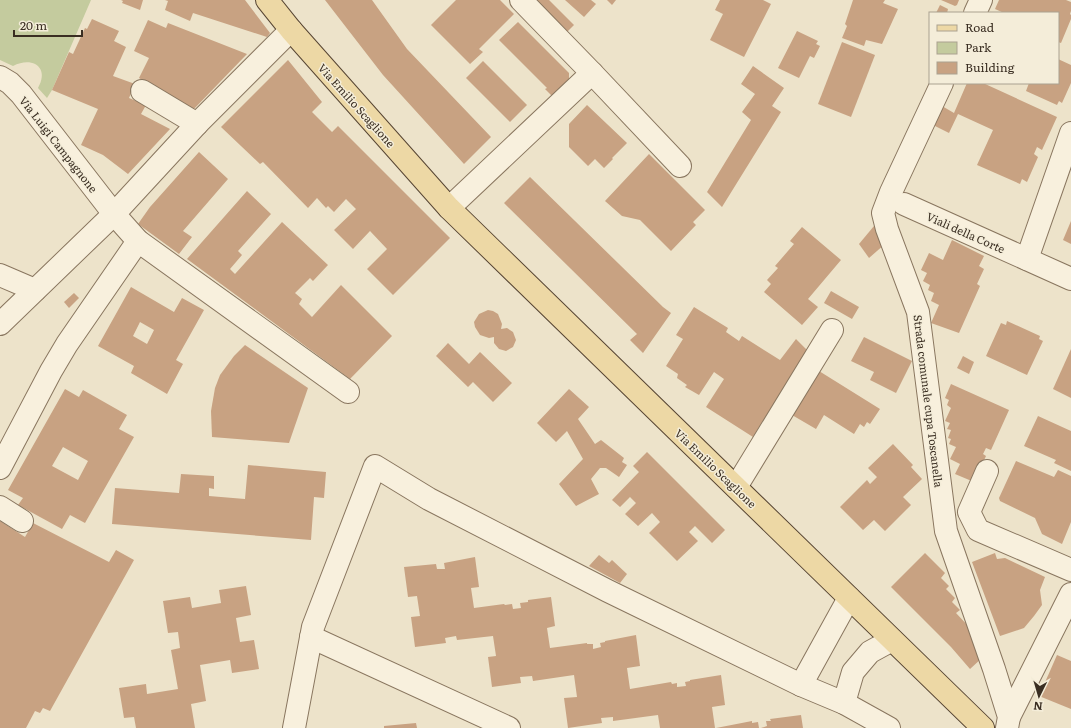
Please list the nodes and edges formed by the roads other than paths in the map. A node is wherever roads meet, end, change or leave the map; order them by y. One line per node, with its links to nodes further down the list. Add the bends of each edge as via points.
1 (267, 0): 5 (main road, Via Emilio Scaglione)
2 (521, 0): 6 (street)
3 (981, 0): 4 (street)
4 (975, 12)
5 (291, 30): 10 (street); 14 (main road, Via Emilio Scaglione)
6 (592, 73): 12 (street); 14 (street)
7 (0, 77): 15 (street, Via Luigi Campagnone, via 20,94)
8 (942, 84): 36 (street, Strada comunale cupa Toscanella, via 891,192 884,213 918,312 946,531 994,669)
9 (142, 91): 10 (street)
10 (197, 124): 15 (street)
11 (1071, 133): 17 (street)
12 (680, 166)
13 (904, 204): 17 (street, Viali della Corte)
14 (449, 208): 26 (main road, Via Emilio Scaglione)
15 (114, 214): 16 (street, Via Luigi Campagnone); 20 (street)
16 (138, 241): 23 (street, Via Luigi Campagnone); 24 (street, via 51,370)
17 (1027, 259): 19 (street, Viali della Corte)
18 (0, 275): 20 (street)
19 (1071, 279)
20 (35, 290): 21 (street)
21 (0, 324)
22 (832, 330): 26 (street)
23 (348, 392)
24 (0, 468)
25 (987, 471): 29 (street, via 969,512 978,530)
26 (736, 487): 31 (main road, Via Emilio Scaglione)
27 (0, 507): 28 (street)
28 (22, 521)
29 (1071, 570)
30 (1071, 594): 36 (street)
31 (850, 598): 33 (main road, Via Emilio Scaglione); 34 (street)
32 (311, 637): 34 (street, via 375,466 429,499 608,591); 37 (street); 38 (street)
33 (892, 640): 35 (street, via 870,652 853,672); 40 (main road, Via Emilio Scaglione)
34 (801, 685): 35 (street)
35 (844, 703): 39 (street)
36 (1008, 723)
37 (294, 728)
38 (510, 728)
39 (889, 728)
40 (983, 728)

